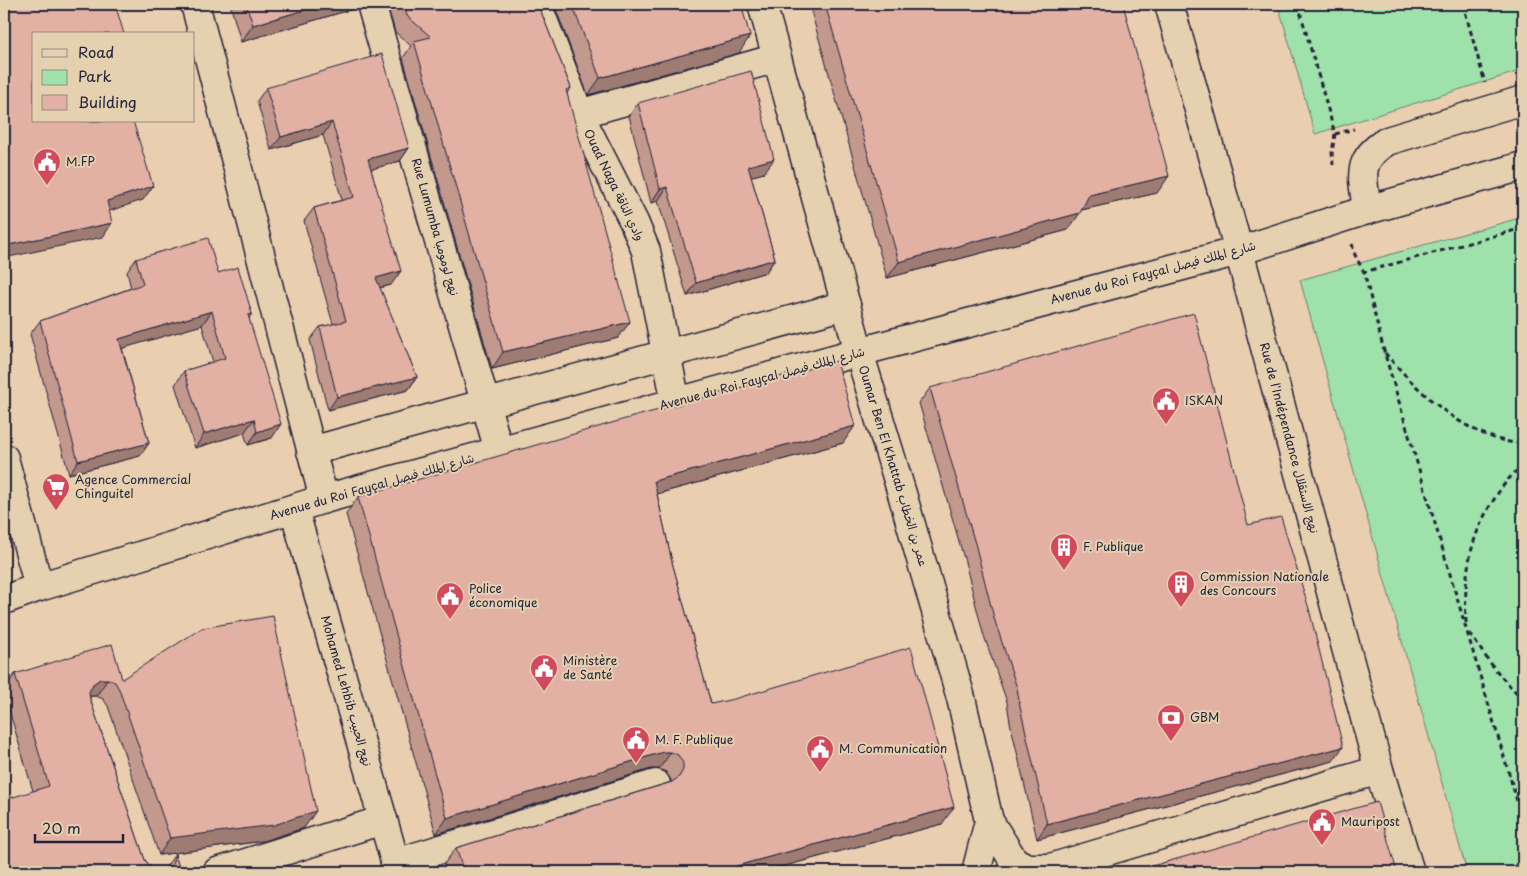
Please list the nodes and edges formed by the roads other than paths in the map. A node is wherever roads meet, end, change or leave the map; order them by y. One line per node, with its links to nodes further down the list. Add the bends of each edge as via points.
1 (195, 4): 17 (street)
2 (371, 4): 16 (street, Rue Lumumba نهج لومومبا)
3 (537, 4): 8 (street, Ouad Naga وادي الناقة)
4 (762, 4): 6 (street, Oumar Ben El Khattab عمر بن الخطاب)
5 (1169, 4): 11 (street, Rue de l'Indépendance نهج الاستقلال)
6 (777, 58): 8 (street); 12 (street, Oumar Ben El Khattab عمر بن الخطاب)
7 (1523, 100): 10 (street, via 1387,141 1375,148 1366,158 1363,174)
8 (579, 114): 14 (street, Ouad Naga وادي الناقة, via 646,251)
9 (1523, 166): 10 (street, Avenue du Roi Fayçal شارع الملك فيصل)
10 (1367, 210): 11 (street, Avenue du Roi Fayçal شارع الملك فيصل)
11 (1239, 251): 13 (street, Avenue du Roi Fayçal شارع الملك فيصل); 24 (street, Rue de l'Indépendance نهج الاستقلال)
12 (846, 305): 13 (street, Oumar Ben El Khattab عمر بن الخطاب); 14 (street)
13 (858, 352): 15 (street, Avenue du Roi Fayçal شارع الملك فيصل); 27 (street, Oumar Ben El Khattab عمر بن الخطاب, via 961,698)
14 (666, 356): 15 (street, Ouad Naga وادي الناقة); 16 (street)
15 (676, 402): 18 (street, Avenue du Roi Fayçal شارع الملك فيصل)
16 (485, 403): 17 (street); 18 (street, Rue Lumumba نهج لومومبا)
17 (311, 451): 20 (street)
18 (499, 451): 20 (street, Avenue du Roi Fayçal شارع الملك فيصل)
19 (4, 458): 22 (street)
20 (324, 499): 21 (street, Avenue du Roi Fayçal شارع الملك فيصل)
21 (294, 509): 22 (street, Avenue du Roi Fayçal شارع الملك فيصل); 26 (street, Mohamed Lehbib نهج الحبيب)
22 (39, 587): 23 (street, Avenue du Roi Fayçal شارع الملك فيصل)
23 (4, 600)
24 (1379, 770): 27 (street, via 1050,868 1027,868 1014,861); 31 (street, Rue de l'Indépendance نهج الاستقلال)
25 (656, 784): 28 (street)
26 (383, 820): 28 (street, Mohamed Lehbib نهج الحبيب); 29 (street)
27 (989, 821): 30 (street, Oumar Ben El Khattab عمر بن الخطاب)
28 (397, 867)
29 (217, 872)
30 (976, 872)
31 (1410, 872)

